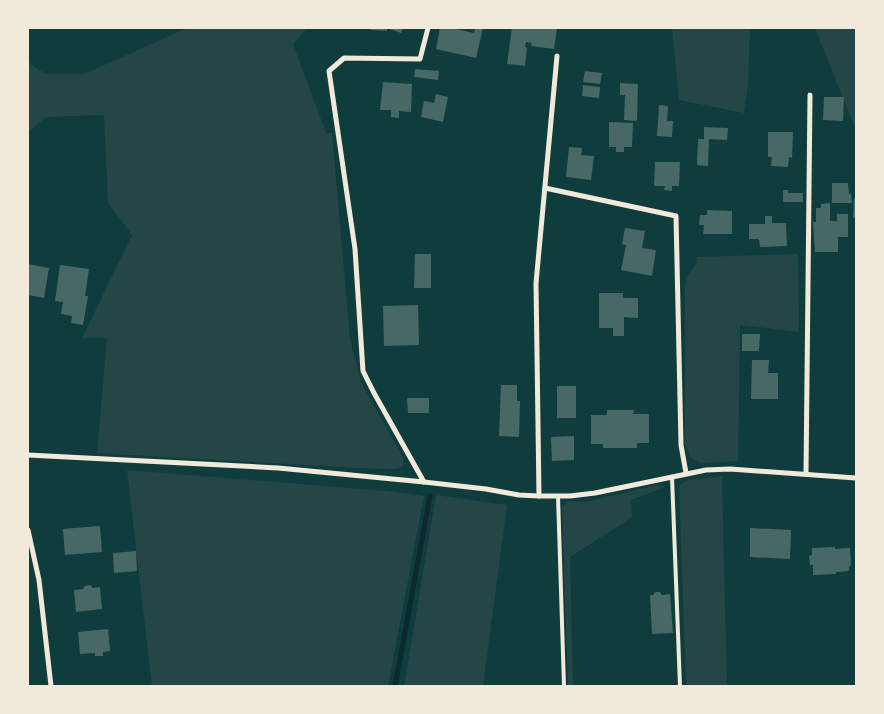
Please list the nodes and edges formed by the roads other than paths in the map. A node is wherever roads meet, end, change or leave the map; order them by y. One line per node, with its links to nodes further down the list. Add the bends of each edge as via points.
1 (428, 28): 10 (street, via 420,58 344,58 329,71 355,249 363,371)
2 (557, 56): 4 (street)
3 (810, 95): 7 (street)
4 (545, 188): 6 (street, via 676,216 681,446); 11 (street, via 536,283)
5 (28, 455): 10 (street, via 278,468)
6 (686, 473): 7 (street, via 730,469); 8 (street)
7 (806, 474): 9 (street)
8 (672, 477): 12 (street, via 595,493); 16 (lane)
9 (856, 478)
10 (424, 482): 11 (street)
11 (539, 496): 12 (street)
12 (558, 496): 15 (lane)
13 (28, 530): 14 (street, via 39,580)
14 (51, 686)
15 (564, 686)
16 (680, 686)

